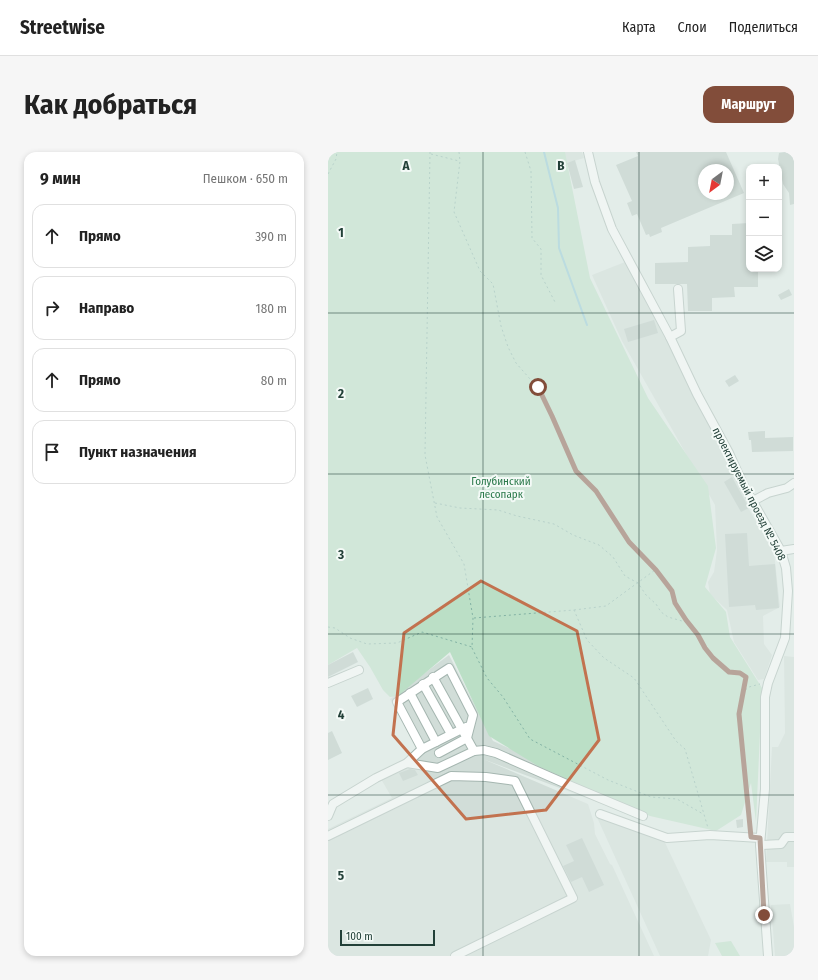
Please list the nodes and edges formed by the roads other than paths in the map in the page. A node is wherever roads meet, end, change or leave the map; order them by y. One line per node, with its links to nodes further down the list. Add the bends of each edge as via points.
1 (588, 152): 3 (street, проектируемый проезд № 5408, via 595,182 612,229)
2 (678, 289): 3 (street, via 681,331)
3 (670, 337): 5 (street, проектируемый проезд № 5408)
4 (794, 483): 5 (street)
5 (753, 502): 7 (street, проектируемый проезд № 5408)
6 (794, 550): 7 (street)
7 (781, 551): 27 (street, проектируемый проезд № 5408, via 788,591 785,638 765,697 765,789)
8 (359, 670): 10 (street)
9 (433, 677): 11 (street); 13 (street, via 449,668 473,715); 14 (street)
10 (328, 683)
11 (423, 684): 12 (street); 15 (street)
12 (410, 693): 17 (street); 18 (street, via 397,702)
13 (470, 724): 14 (street); 16 (street)
14 (462, 729): 15 (street); 16 (street)
15 (451, 734): 17 (street)
16 (467, 738): 19 (street); 20 (street)
17 (436, 742): 18 (street)
18 (422, 749): 21 (street)
19 (474, 751): 21 (street, via 438,768); 24 (street, via 496,753)
20 (440, 753)
21 (407, 763): 23 (street, via 333,804)
22 (600, 814): 27 (street, via 667,838 710,835 751,837)
23 (328, 816)
24 (643, 816)
25 (328, 836): 28 (street, via 451,776 515,781 573,898)
26 (794, 837): 27 (street, via 786,837 781,844)
27 (760, 842): 29 (street, проектируемый проезд № 5408)
28 (455, 956)
29 (768, 956)

